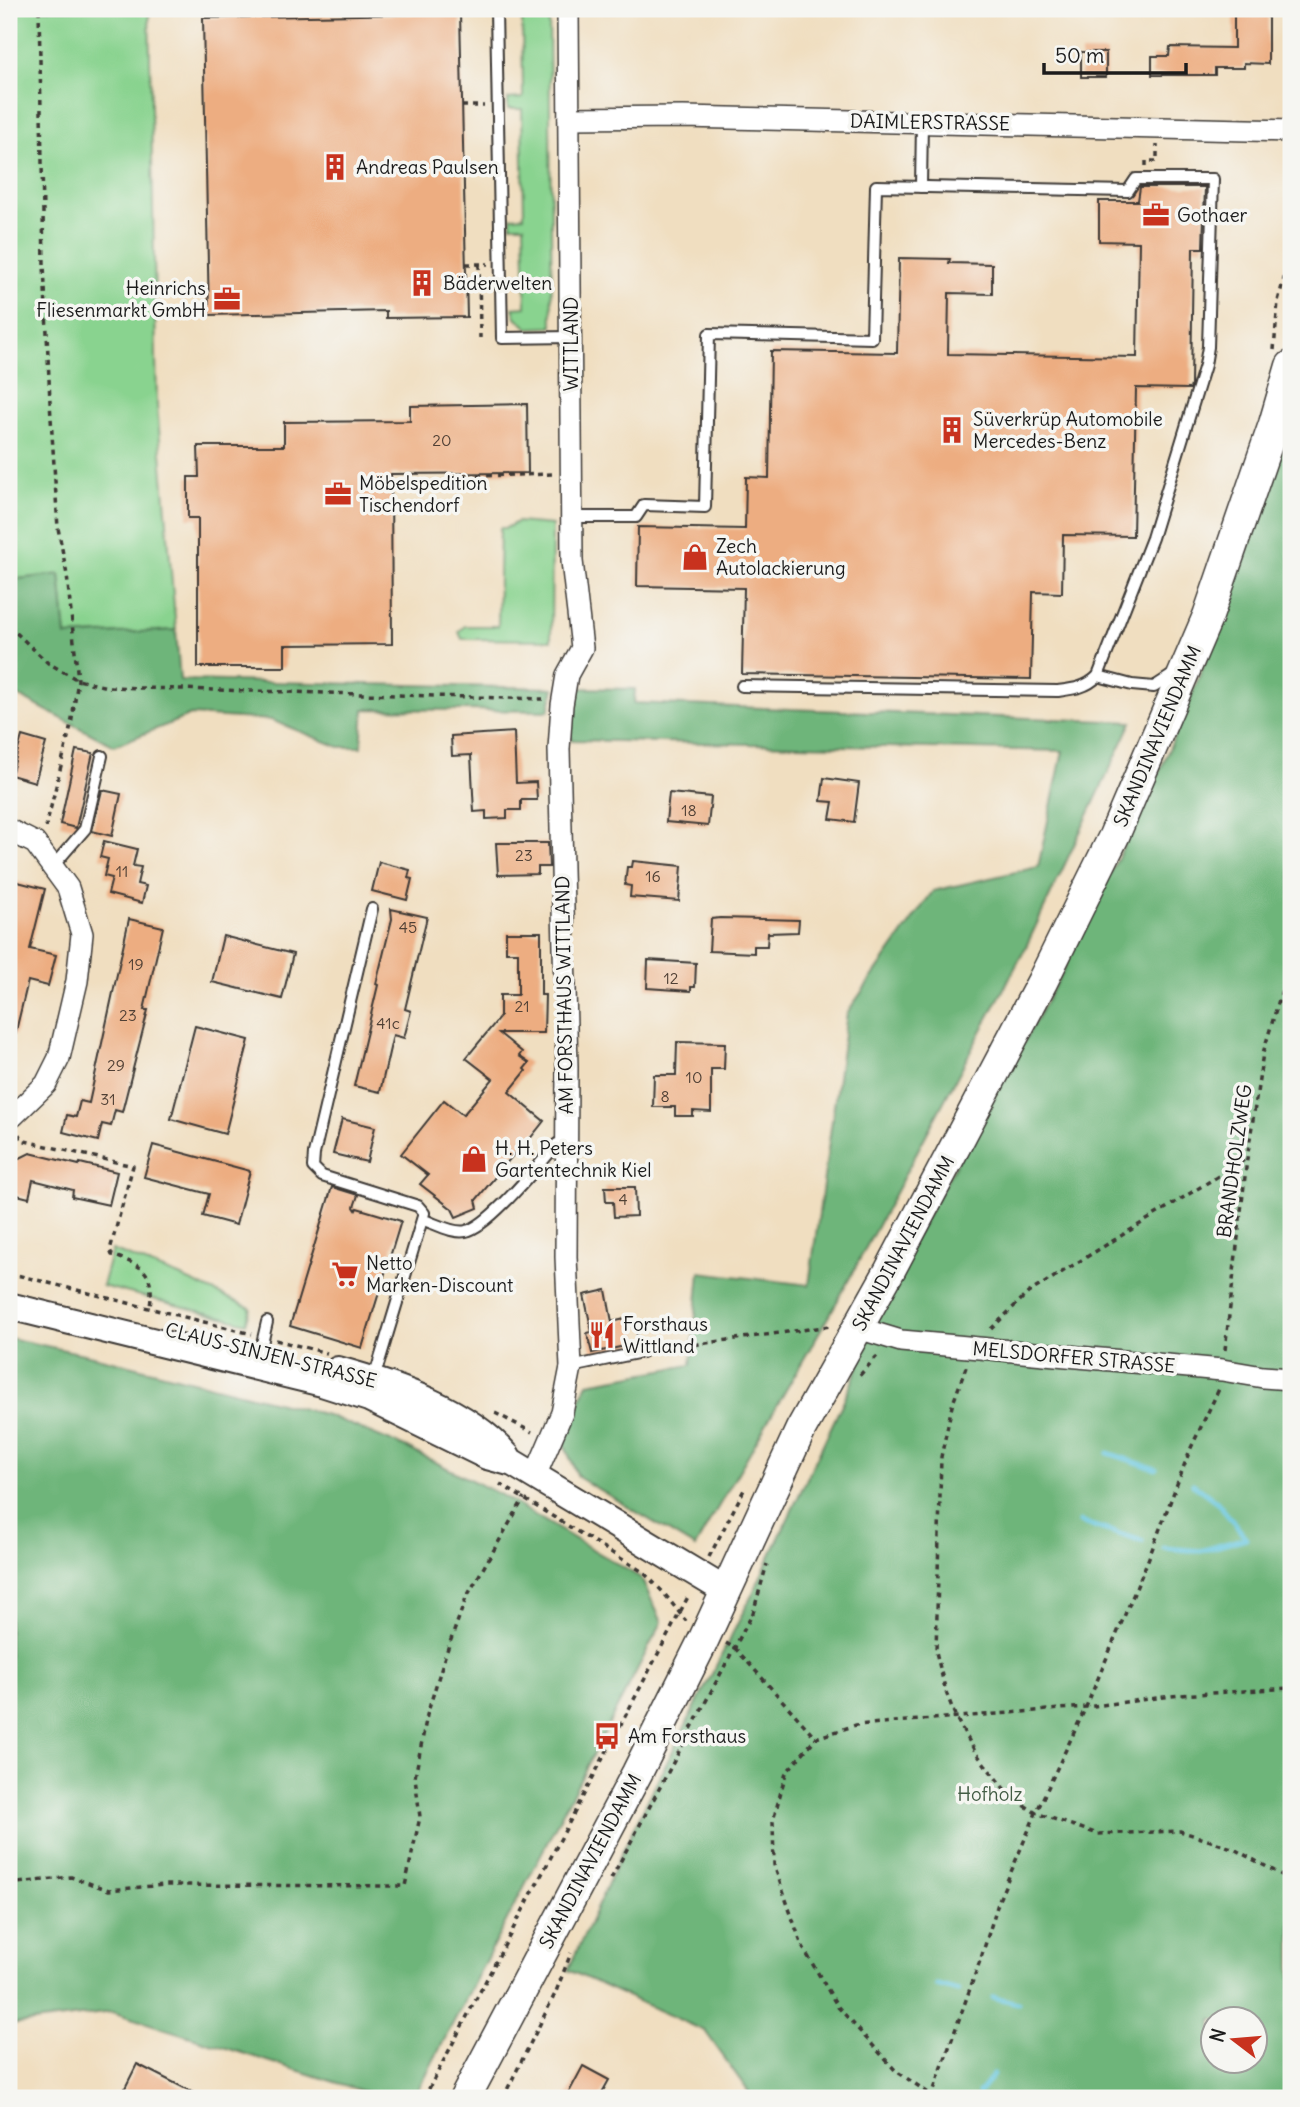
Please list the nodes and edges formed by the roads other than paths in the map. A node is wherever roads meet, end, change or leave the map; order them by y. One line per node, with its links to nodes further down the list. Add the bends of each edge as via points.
1 (496, 9): 7 (lane, via 502,338)
2 (568, 9): 3 (street, WITTLAND)
3 (569, 118): 4 (street, DAIMLERSTRASSE); 7 (street, WITTLAND)
4 (922, 122): 5 (street, DAIMLERSTRASSE); 6 (lane)
5 (1291, 131)
6 (921, 187): 9 (lane, via 876,186 873,338 709,334 705,507 644,505 636,517); 12 (lane, via 1128,191 1136,179 1213,179 1205,365 1152,538)
7 (572, 337): 9 (street, WITTLAND)
8 (1282, 363): 10 (main road, SKANDINAVIENDAMM, via 1231,551)
9 (572, 517): 11 (street, WITTLAND, via 574,590 582,648)
10 (1189, 663): 14 (lane); 15 (main road, SKANDINAVIENDAMM)
11 (567, 675): 21 (street, AM FORSTHAUS WITTLAND, via 559,749)
12 (1098, 676): 13 (lane, via 1081,687 1057,691); 14 (lane)
13 (742, 687)
14 (1154, 687): 15 (lane)
15 (1166, 718): 26 (main road, SKANDINAVIENDAMM, via 1042,982)
16 (102, 756): 18 (lane, via 85,829)
17 (9, 830): 18 (street, via 35,843)
18 (53, 866): 20 (street, via 68,888 82,934 77,981 59,1058 46,1084)
19 (372, 909): 22 (lane, via 313,1167 322,1176 418,1206 425,1213)
20 (11, 1116)
21 (567, 1144): 22 (lane, via 557,1144 501,1206 468,1231); 29 (street, AM FORSTHAUS WITTLAND)
22 (424, 1220): 31 (lane)
23 (9, 1290): 27 (street, CLAUS-SINJEN-STRASSE)
24 (9, 1306): 27 (street, CLAUS-SINJEN-STRASSE)
25 (267, 1322): 27 (lane)
26 (858, 1328): 30 (street, MELSDORFER STRASSE, via 901,1341); 33 (main road, SKANDINAVIENDAMM, via 801,1429)
27 (261, 1351): 31 (street, CLAUS-SINJEN-STRASSE)
28 (642, 1352): 29 (lane)
29 (571, 1367): 32 (street, AM FORSTHAUS WITTLAND, via 562,1413 550,1441)
30 (1291, 1379)
31 (371, 1389): 32 (street, CLAUS-SINJEN-STRASSE, via 487,1456)
32 (517, 1480): 33 (street, CLAUS-SINJEN-STRASSE)
33 (726, 1591): 34 (main road, SKANDINAVIENDAMM)
34 (465, 2098)

